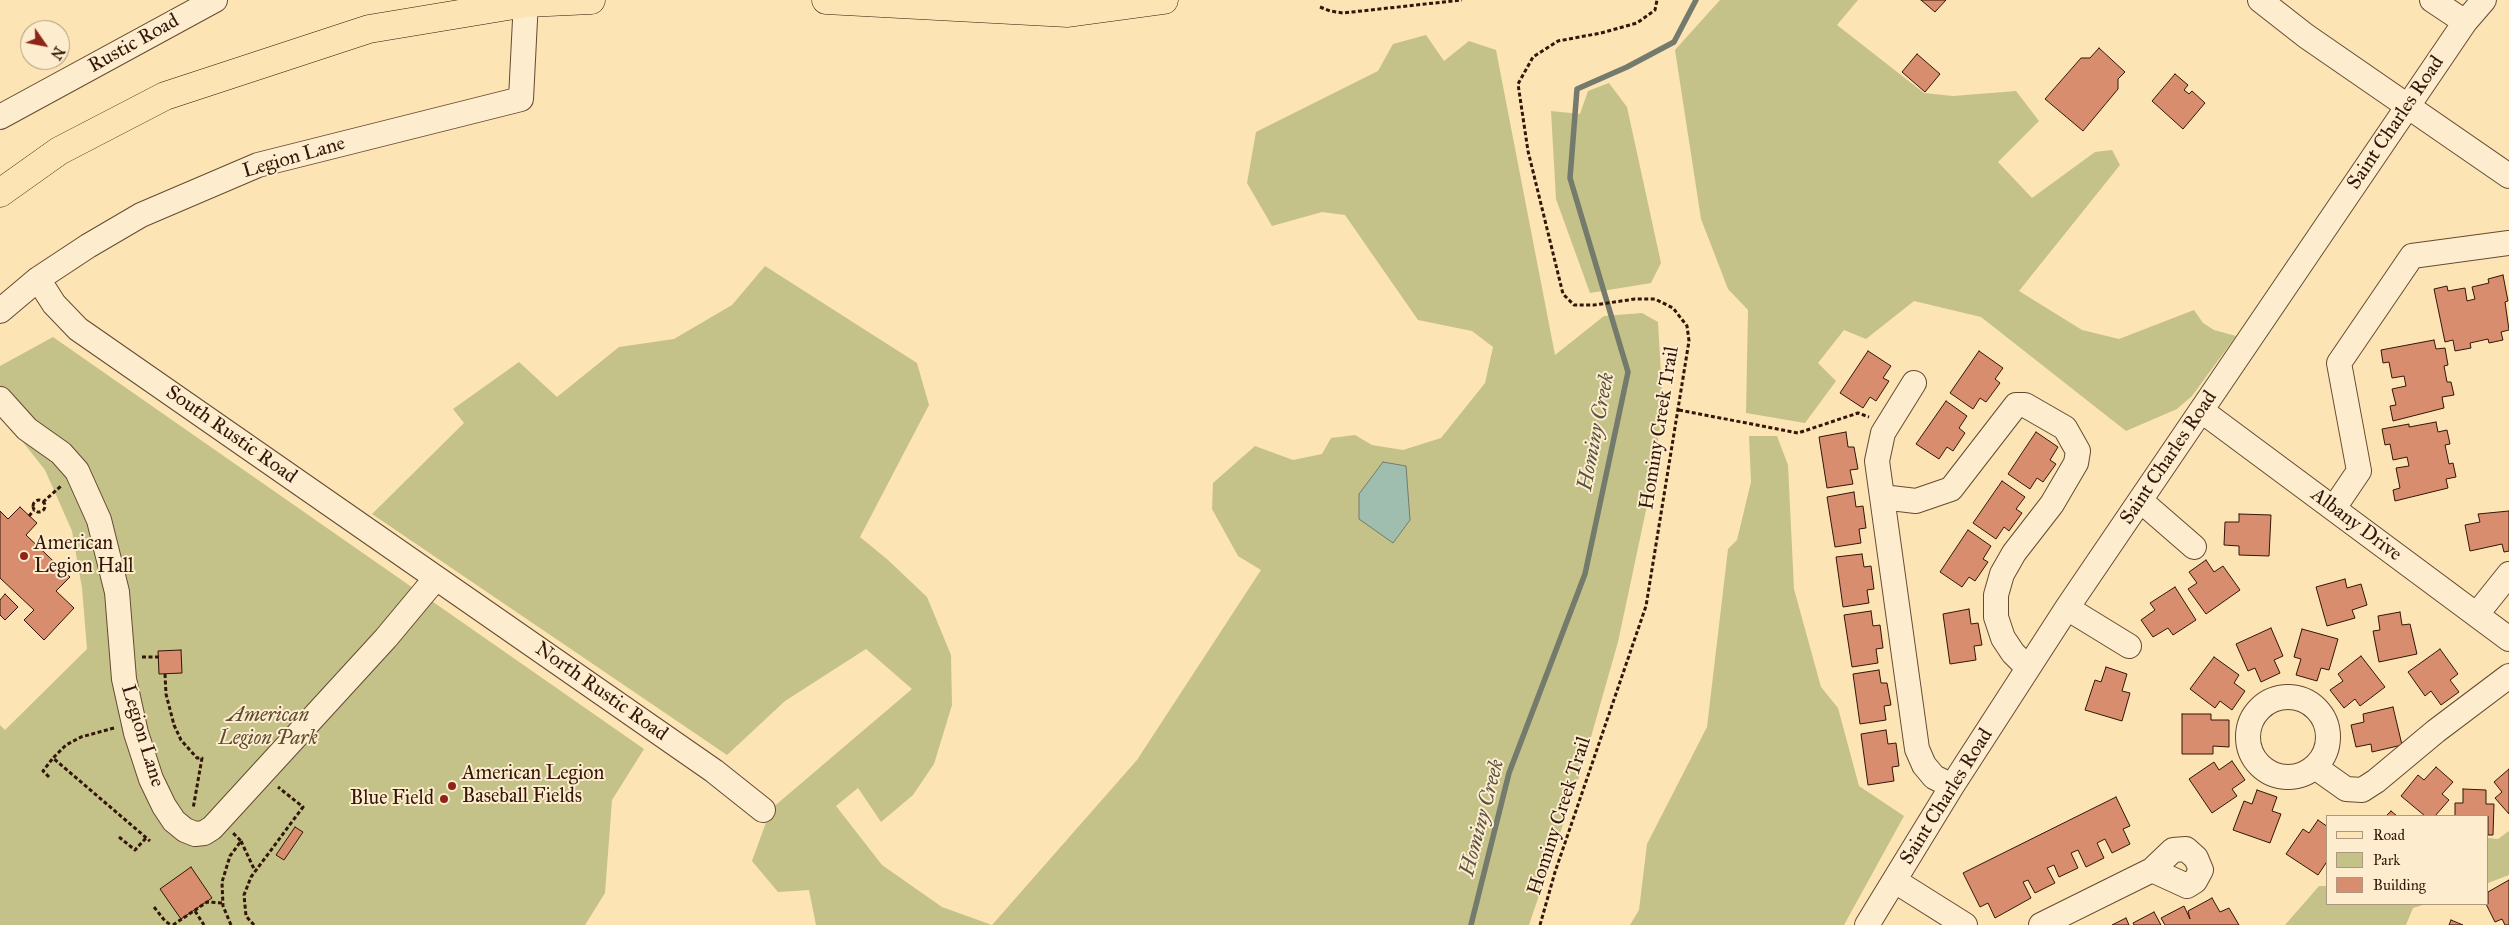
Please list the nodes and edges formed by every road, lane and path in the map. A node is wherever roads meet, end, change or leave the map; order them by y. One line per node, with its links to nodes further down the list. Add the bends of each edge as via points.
1 (215, 0): 14 (street, Rustic Road)
2 (591, 0): 10 (main road)
3 (826, 0): 4 (main road, via 1068,13)
4 (1164, 0)
5 (1462, 0): 11 (path, via 1343,13)
6 (1657, 0): 22 (path, Hominy Creek Trail, via 1655,10 1636,23 1558,41 1533,57 1518,84 1528,151 1563,294 1574,305 1655,299 1673,308 1687,326 1689,341)
7 (2260, 0): 13 (street)
8 (2432, 0): 12 (street)
9 (2484, 0): 12 (street, Saint Charles Road)
10 (526, 2): 16 (main road, via 369,29 164,96 59,151); 18 (street, Legion Lane, via 521,99 258,165 141,215)
11 (1320, 7)
12 (2465, 22): 13 (street, Saint Charles Road)
13 (2407, 106): 15 (street); 23 (street, Saint Charles Road)
14 (0, 117)
15 (2509, 176)
16 (0, 193)
17 (2509, 243): 29 (street, via 2412,256 2339,362 2359,471)
18 (38, 279): 19 (street, Legion Lane); 34 (street, South Rustic Road, via 54,304 78,329)
19 (0, 311)
20 (1914, 383): 24 (street)
21 (0, 399): 42 (street, Legion Lane, via 27,429 62,453 77,471 99,520 117,592 124,679)
22 (1678, 410): 24 (path, via 1798,433 1858,413); 65 (path, Hominy Creek Trail, via 1646,606)
23 (2202, 411): 27 (street, Saint Charles Road); 29 (street, Albany Drive)
24 (1888, 426): 26 (street, via 1883,433 1877,461)
25 (56, 489): 28 (path)
26 (1882, 496): 39 (street, via 1916,501 1951,489 2016,405 2025,405 2065,428 2078,451 2076,463 2052,504 2014,553 2002,574 1996,595 1996,617 2003,638); 47 (street, via 1917,748 1924,765 1934,777)
27 (2141, 500): 32 (street); 35 (street, Saint Charles Road)
28 (43, 502): 30 (path, via 34,502); 30 (path, via 43,510)
29 (2334, 508): 36 (street, Albany Drive)
30 (34, 510): 31 (path)
31 (29, 516)
32 (2194, 547)
33 (2509, 574): 36 (street)
34 (436, 578): 45 (street); 48 (street, North Rustic Road, via 714,771)
35 (2067, 608): 38 (street); 39 (street, Saint Charles Road)
36 (2477, 614): 37 (street, Albany Drive)
37 (2509, 638)
38 (2129, 646)
39 (2028, 668): 47 (street, Saint Charles Road)
40 (165, 674): 50 (path, via 174,725 181,740 197,758 202,758)
41 (2509, 676): 44 (street, via 2362,790 2346,789)
42 (134, 723): 43 (path, via 82,737 66,745); 50 (street, Legion Lane, via 151,779 164,806 174,821)
43 (53, 758): 46 (path, via 43,771); 52 (path)
44 (2314, 767)
45 (262, 774): 49 (street); 56 (path, via 303,807)
46 (49, 777)
47 (1952, 786): 57 (street, Saint Charles Road)
48 (763, 810)
49 (218, 821): 50 (street, via 204,833); 54 (path)
50 (190, 832)
51 (119, 837): 52 (path, via 135,850)
52 (146, 838): 53 (path)
53 (150, 841)
54 (241, 841): 56 (path); 58 (path, via 230,856 222,882)
55 (2152, 870): 68 (street)
56 (256, 871): 64 (path, via 244,896 246,916)
57 (1895, 880): 66 (street, Saint Charles Road); 67 (street)
58 (222, 903): 60 (path, via 207,902); 63 (path)
59 (154, 907): 61 (path, via 165,922)
60 (194, 911): 61 (path); 62 (path)
61 (172, 925)
62 (204, 925)
63 (230, 925)
64 (254, 925)
65 (1540, 925)
66 (1867, 925)
67 (1965, 925)
68 (2042, 925)

